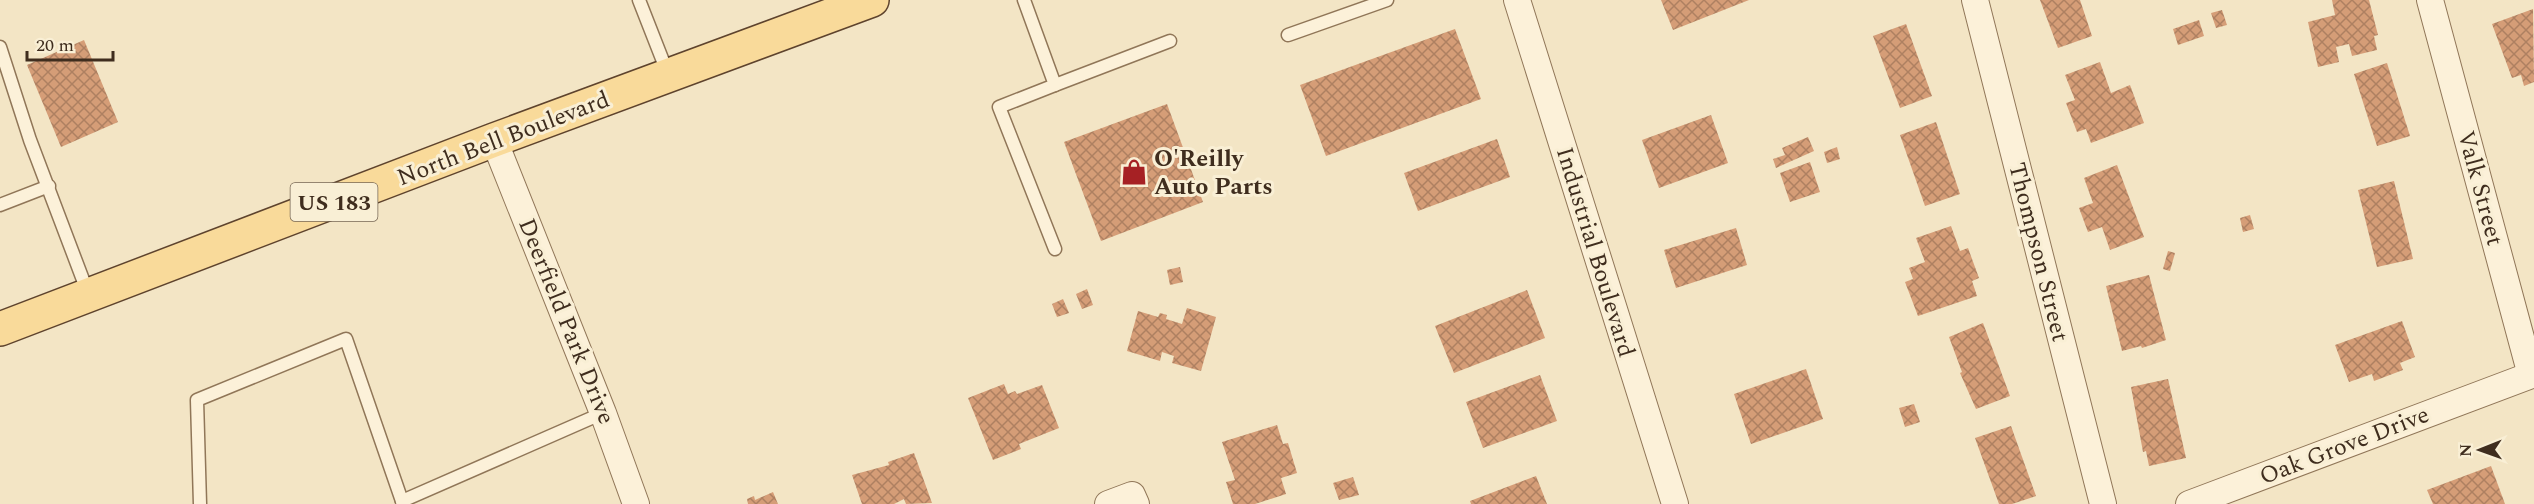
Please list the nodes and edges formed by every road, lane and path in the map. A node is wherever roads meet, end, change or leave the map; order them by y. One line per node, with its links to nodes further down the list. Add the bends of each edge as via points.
1 (639, 0): 11 (lane)
2 (872, 0): 11 (main road, North Bell Boulevard / US 183)
3 (1024, 0): 12 (lane)
4 (1387, 0): 8 (lane)
5 (1517, 0): 26 (street, Industrial Boulevard)
6 (1975, 0): 27 (street, Thompson Street)
7 (2430, 0): 19 (street, Valk Street)
8 (1288, 35)
9 (1170, 41): 12 (lane)
10 (0, 47): 14 (lane)
11 (669, 75): 13 (main road, North Bell Boulevard / US 183)
12 (1055, 85): 16 (lane, via 999,107)
13 (494, 140): 17 (main road, North Bell Boulevard / US 183); 20 (street, Deerfield Park Drive)
14 (49, 186): 15 (lane); 17 (lane)
15 (0, 205)
16 (1055, 249)
17 (89, 297): 18 (main road, North Bell Boulevard / US 183)
18 (0, 329)
19 (2532, 375): 28 (street, Oak Grove Drive)
20 (603, 413): 22 (lane); 24 (street, Deerfield Park Drive)
21 (1134, 500): 25 (street)
22 (403, 503): 23 (lane, via 346,339 197,400)
23 (200, 504)
24 (636, 504)
25 (1108, 504)
26 (1675, 504)
27 (2103, 504)
28 (2188, 504)

